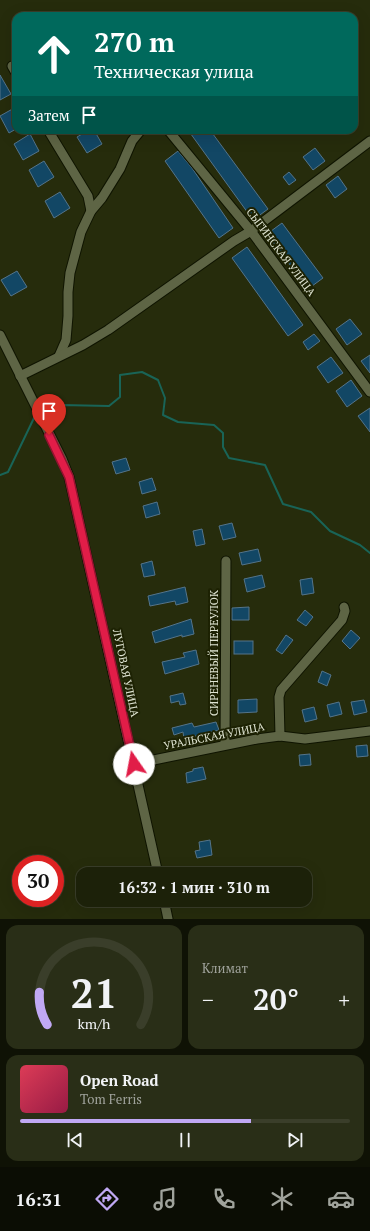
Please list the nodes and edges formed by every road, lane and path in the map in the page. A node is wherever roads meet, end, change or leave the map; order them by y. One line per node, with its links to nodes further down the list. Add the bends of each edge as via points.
1 (50, 134): 5 (street, via 88,196)
2 (138, 134): 5 (street, via 120,169)
3 (171, 134): 6 (street, СЫГИНСКАЯ УЛИЦА)
4 (370, 141): 6 (street)
5 (92, 211): 8 (street, via 81,232 73,260 66,334)
6 (251, 231): 8 (street, via 108,330); 10 (street, СЫГИНСКАЯ УЛИЦА)
7 (0, 335): 9 (street, ЛУГОВАЯ УЛИЦА)
8 (59, 356): 9 (street)
9 (20, 376): 16 (street, ЛУГОВАЯ УЛИЦА, via 69,477)
10 (370, 392)
11 (226, 561): 15 (street, СИРЕНЕВЫЙ ПЕРЕУЛОК)
12 (344, 607): 14 (street, via 342,620 281,690)
13 (370, 731): 14 (street, УРАЛЬСКАЯ УЛИЦА, via 305,738)
14 (280, 736): 15 (street, УРАЛЬСКАЯ УЛИЦА)
15 (225, 744): 16 (street, УРАЛЬСКАЯ УЛИЦА)
16 (134, 764): 17 (street, ЛУГОВАЯ УЛИЦА)
17 (156, 867)
18 (165, 907): 19 (street)
19 (168, 919)

